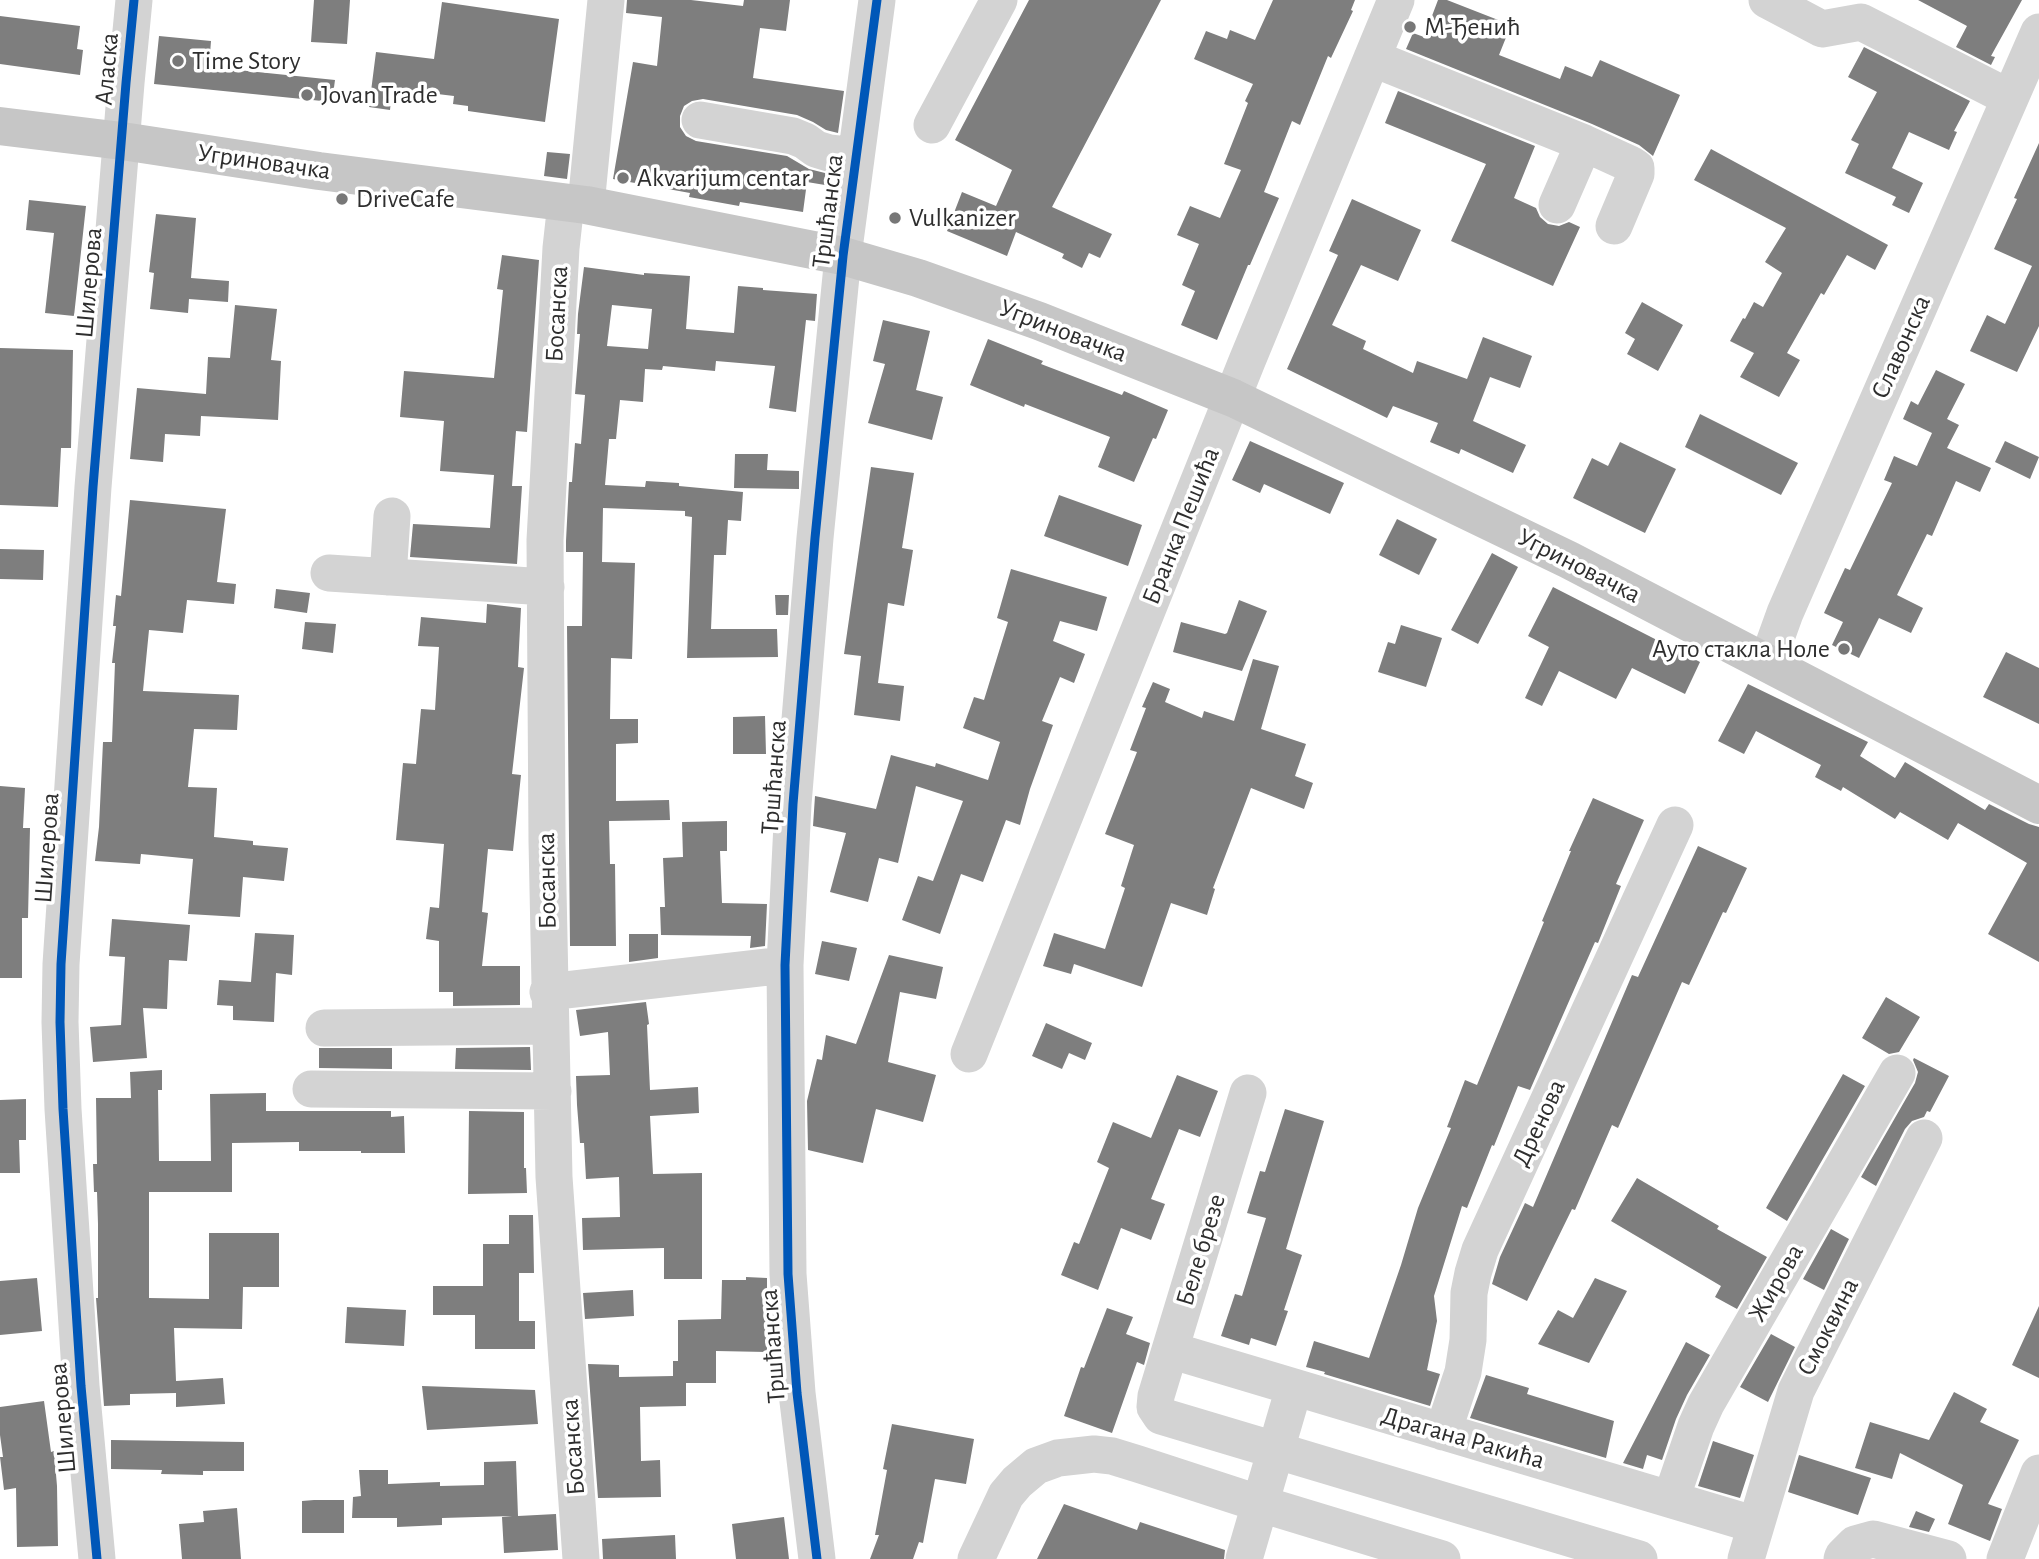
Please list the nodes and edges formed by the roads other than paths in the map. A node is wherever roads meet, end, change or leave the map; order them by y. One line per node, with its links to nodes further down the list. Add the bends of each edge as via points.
1 (134, 0): 13 (street, Аласка)
2 (606, 0): 16 (street, Босанска)
3 (877, 0): 15 (street, Тршћанска)
4 (999, 0): 11 (street)
5 (1396, 0): 8 (street, Бранка Пешића)
6 (1767, 0): 9 (street, via 1822,29 1861,22)
7 (2039, 32): 9 (street, Славонска)
8 (1372, 58): 14 (street); 20 (street, Бранка Пешића)
9 (2010, 98): 25 (street, Славонска)
10 (699, 120): 15 (street, via 793,136 816,149)
11 (932, 125)
12 (0, 126): 13 (main road, Угриновачка)
13 (122, 141): 16 (main road, Угриновачка); 45 (street, Шилерова, via 92,500 60,999 78,1344)
14 (1584, 143): 17 (street); 18 (street, via 1636,168)
15 (856, 156): 19 (street, Тршћанска)
16 (576, 204): 19 (main road, Угриновачка); 24 (street, Босанска, via 561,248)
17 (1557, 205)
18 (1614, 226)
19 (843, 256): 20 (main road, Угриновачка, via 993,304); 28 (street, Тршћанска, via 806,632)
20 (1233, 398): 25 (main road, Угриновачка, via 1569,560); 31 (street, Бранка Пешића)
21 (393, 516): 23 (street)
22 (329, 573): 23 (street)
23 (388, 577): 24 (street)
24 (546, 587): 29 (street, Босанска)
25 (1767, 663): 26 (main road, Угриновачка)
26 (2039, 805)
27 (1675, 825): 39 (street, Дренова, via 1480,1250 1469,1293 1463,1371)
28 (785, 965): 29 (street); 47 (street, Тршћанска, via 788,1274)
29 (549, 1009): 30 (street); 34 (street, Босанска)
30 (324, 1028)
31 (969, 1054)
32 (1897, 1073): 42 (street, Жирова, via 1706,1404)
33 (311, 1089): 34 (street)
34 (552, 1091): 46 (street, Босанска)
35 (1248, 1093): 37 (street, Беле брезе)
36 (1924, 1138): 44 (street, Смоквина, via 1796,1391)
37 (1170, 1350): 38 (street, Драгана Ракића); 40 (street, Беле брезе, via 1156,1396 1161,1416)
38 (1294, 1388): 39 (street, Драгана Ракића); 40 (street)
39 (1443, 1432): 42 (street, Драгана Ракића)
40 (1276, 1450): 43 (street); 51 (street)
41 (2039, 1473): 55 (street)
42 (1671, 1499): 44 (street, Драгана Ракића)
43 (1261, 1504): 48 (street, via 1112,1456 1058,1458 1037,1466 1006,1495); 49 (street); 50 (street)
44 (1756, 1525): 52 (street, Смоквина)
45 (97, 1559)
46 (581, 1559)
47 (817, 1559)
48 (976, 1559)
49 (1244, 1559)
50 (1442, 1559)
51 (1639, 1559)
52 (1746, 1559)
53 (1842, 1559): 54 (street, via 1855,1544 1873,1539)
54 (1948, 1559)
55 (2005, 1559)

